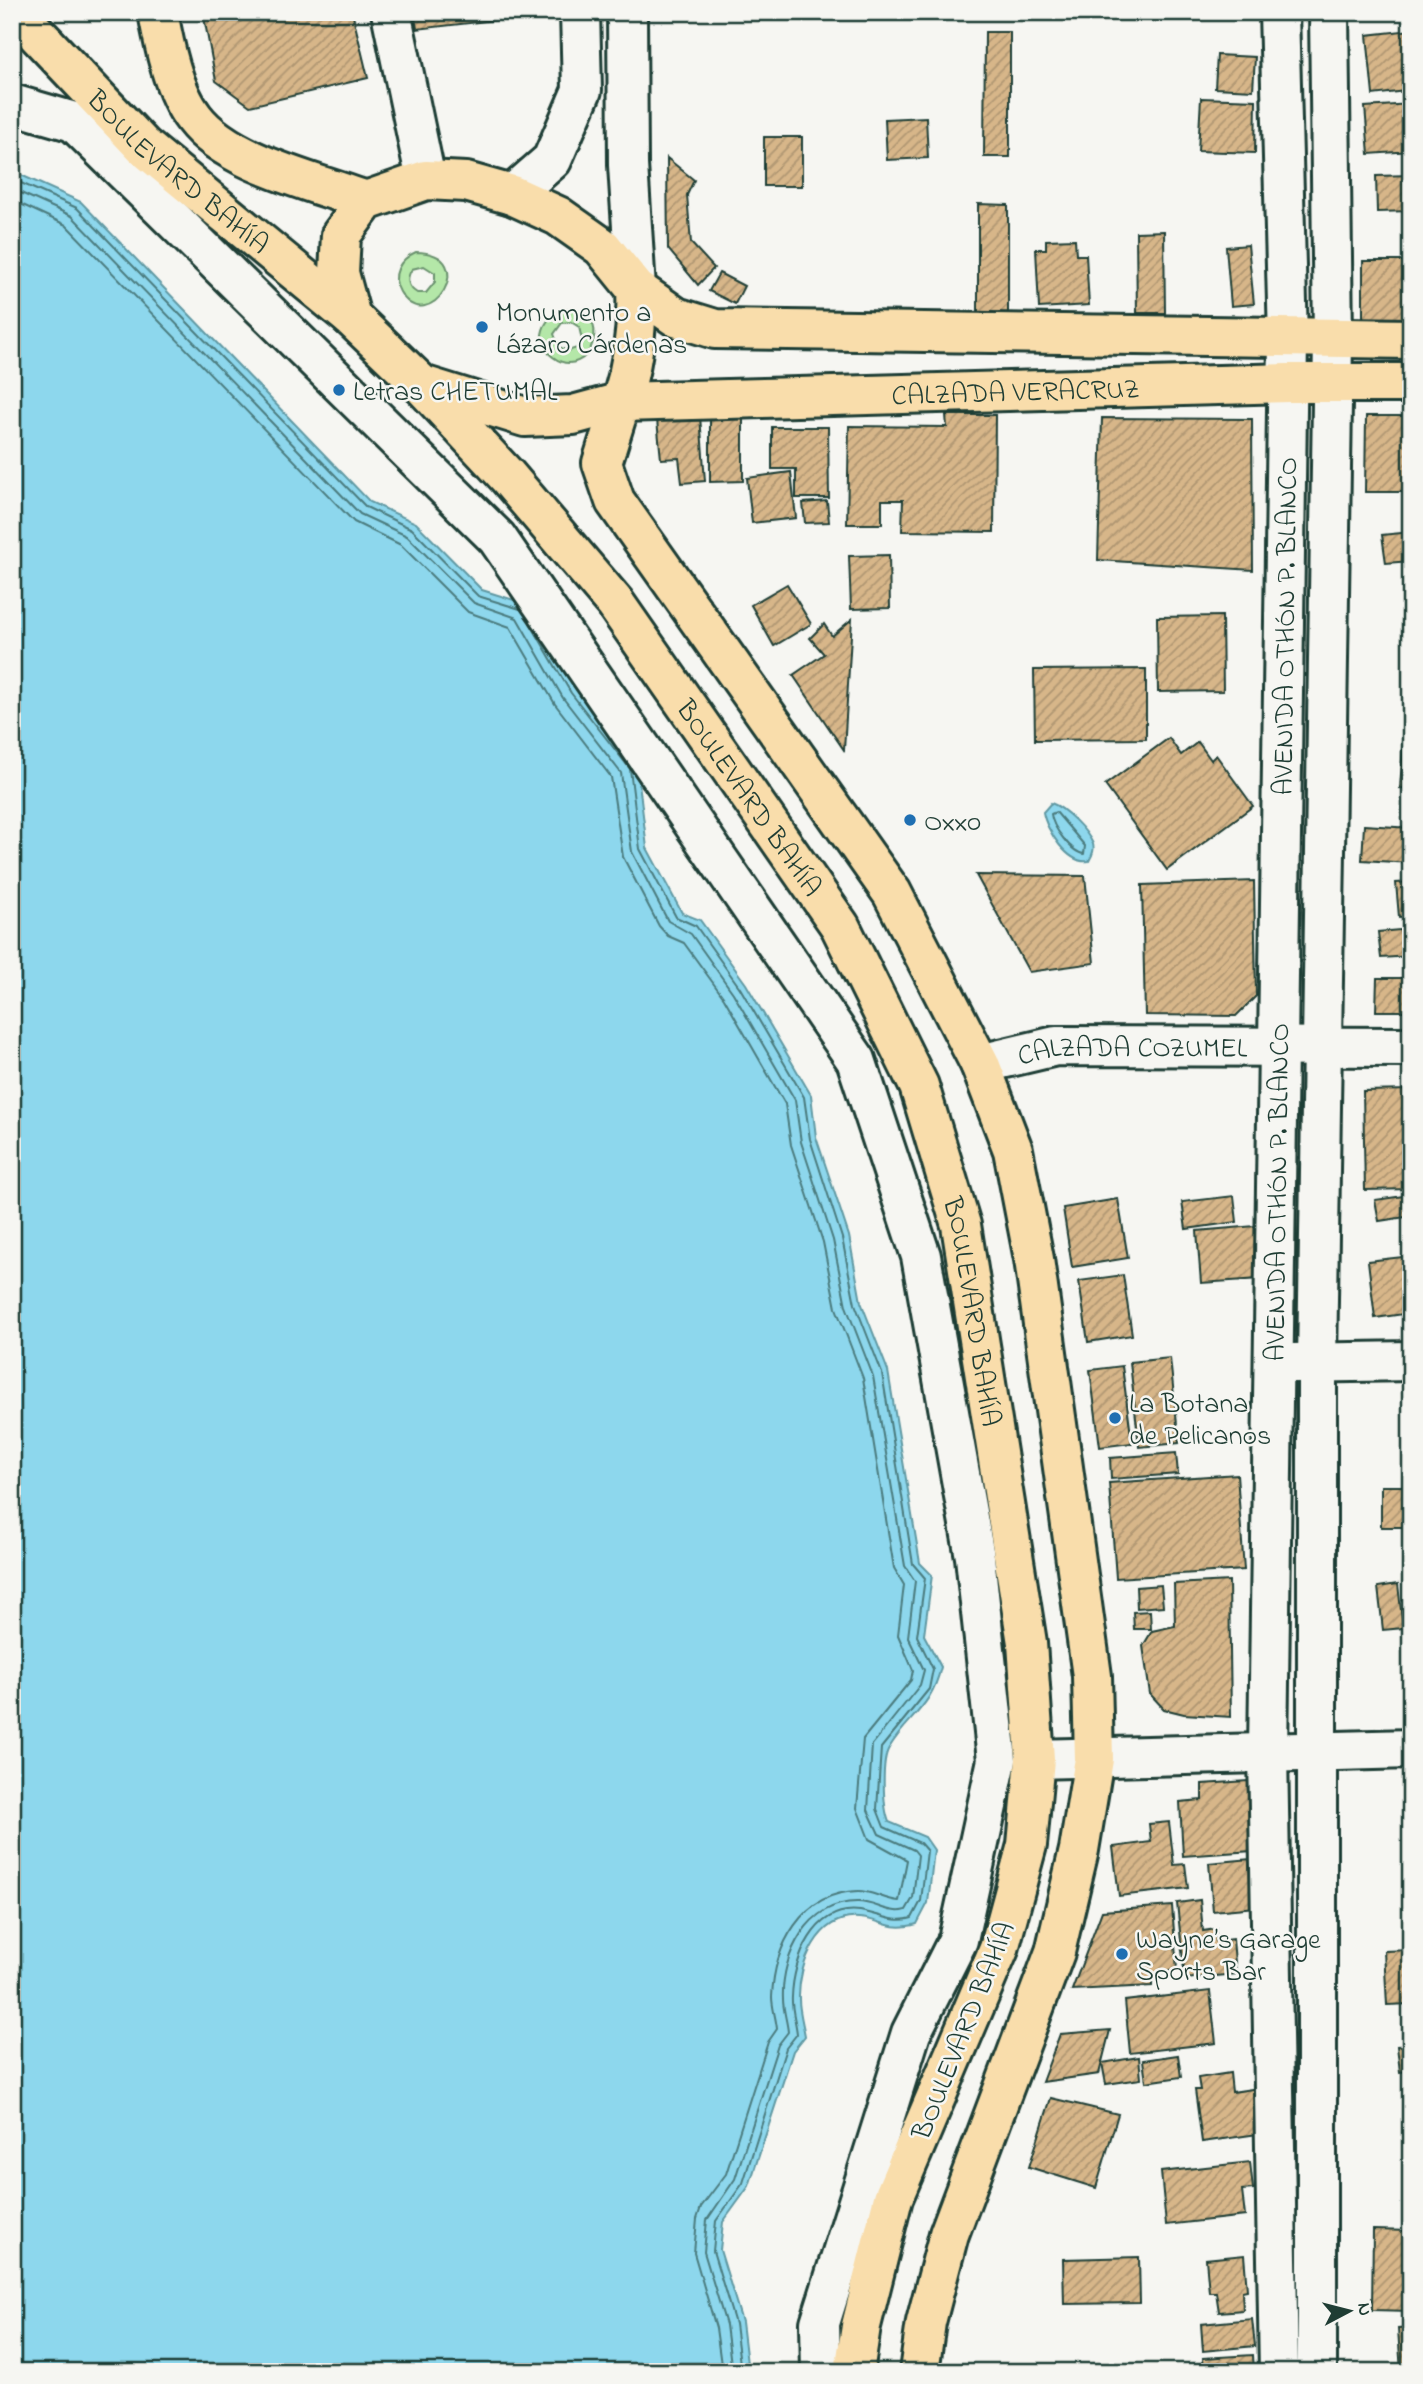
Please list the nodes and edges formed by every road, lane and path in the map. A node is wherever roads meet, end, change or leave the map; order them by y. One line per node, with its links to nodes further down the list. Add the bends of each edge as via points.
1 (16, 12): 13 (main road, BOULEVARD BAHÍA, via 142,146)
2 (158, 12): 11 (main road, BOULEVARD BAHÍA, via 166,60 194,119 239,156)
3 (391, 12): 9 (street)
4 (580, 12): 10 (street, via 582,90 552,160)
5 (626, 12): 12 (street, via 628,165)
6 (1279, 12): 15 (street, AVENIDA OTHÓN P. BLANCO)
7 (1329, 12): 14 (street, AVENIDA OTHÓN P. BLANCO)
8 (12, 104): 34 (street, via 74,122 497,538 856,1060 921,1256 975,1557 996,1760 958,1940 911,2033 820,2323)
9 (426, 180): 10 (main road, CALZADA VERACRUZ, via 466,182); 11 (main road)
10 (512, 195): 12 (main road, CALZADA VERACRUZ, via 558,216 602,247)
11 (366, 201): 13 (main road, via 341,235 339,272)
12 (636, 289): 15 (main road, CALZADA VERACRUZ, via 676,317 715,330); 21 (main road, BOULEVARD BAHÍA, via 638,329)
13 (351, 317): 20 (main road, BOULEVARD BAHÍA)
14 (1333, 338): 15 (main road, CALZADA VERACRUZ); 16 (main road, CALZADA VERACRUZ); 19 (street, AVENIDA OTHÓN P. BLANCO)
15 (1288, 339): 17 (street, AVENIDA OTHÓN P. BLANCO)
16 (1411, 339)
17 (1288, 383): 19 (main road, CALZADA VERACRUZ); 21 (main road, CALZADA VERACRUZ); 22 (street, AVENIDA OTHÓN P. BLANCO)
18 (1411, 383): 19 (main road, CALZADA VERACRUZ)
19 (1332, 384): 23 (street, AVENIDA OTHÓN P. BLANCO)
20 (422, 386): 21 (main road, CALZADA VERACRUZ, via 525,417 573,415); 32 (main road, BOULEVARD BAHÍA, via 508,476 615,603 840,926 919,1086 963,1238 1027,1643)
21 (621, 402): 25 (main road, BOULEVARD BAHÍA, via 602,463 615,501 892,893)
22 (1278, 1047): 23 (street, CALZADA COZUMEL); 25 (street, CALZADA COZUMEL, via 1056,1046); 27 (street, AVENIDA OTHÓN P. BLANCO)
23 (1322, 1047): 24 (street, CALZADA COZUMEL); 28 (street, AVENIDA OTHÓN P. BLANCO)
24 (1411, 1047)
25 (980, 1064): 33 (main road, BOULEVARD BAHÍA, via 1013,1150 1034,1259 1092,1676)
26 (1411, 1361): 28 (street)
27 (1274, 1363): 28 (street); 31 (street, AVENIDA OTHÓN P. BLANCO)
28 (1317, 1363): 30 (street, AVENIDA OTHÓN P. BLANCO)
29 (1411, 1749): 30 (street)
30 (1317, 1752): 31 (street); 38 (street, AVENIDA OTHÓN P. BLANCO)
31 (1268, 1753): 33 (street); 37 (street, AVENIDA OTHÓN P. BLANCO)
32 (1035, 1759): 33 (street); 35 (main road, BOULEVARD BAHÍA, via 1027,1845 999,1949 893,2198 860,2326)
33 (1094, 1759): 36 (main road, BOULEVARD BAHÍA, via 1055,1952 949,2234 926,2322)
34 (821, 2372)
35 (854, 2372)
36 (919, 2372)
37 (1279, 2372)
38 (1317, 2372)

